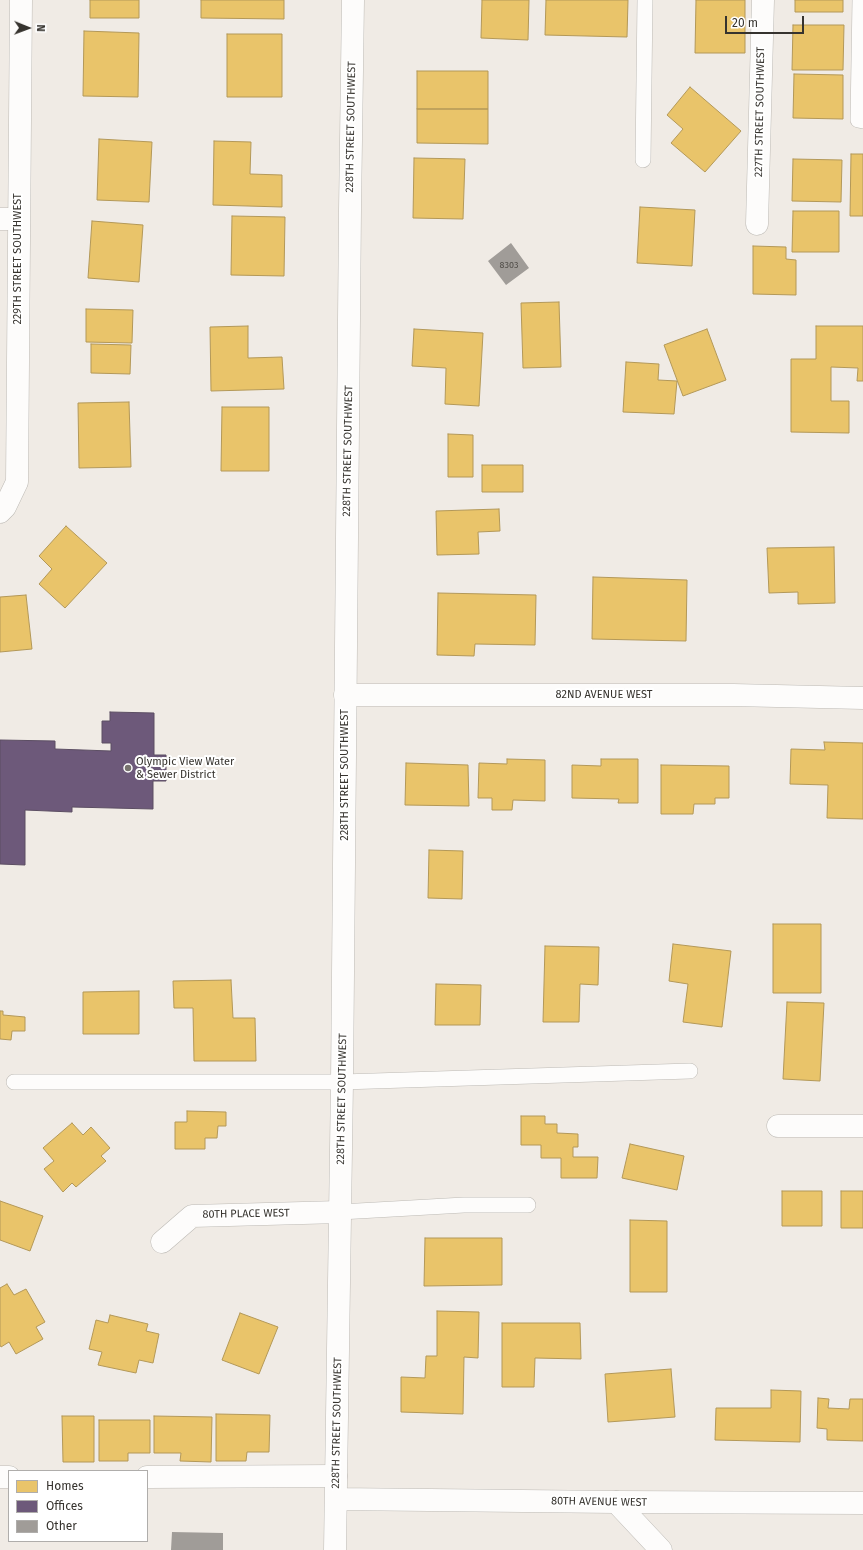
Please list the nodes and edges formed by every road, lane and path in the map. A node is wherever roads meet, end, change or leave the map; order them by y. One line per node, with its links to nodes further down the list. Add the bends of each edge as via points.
1 (21, 0): 8 (street, 229TH STREET SOUTHWEST)
2 (353, 0): 11 (street, 228TH STREET SOUTHWEST)
3 (645, 0): 7 (lane)
4 (762, 0): 9 (street, 227TH STREET SOUTHWEST)
5 (860, 0): 6 (lane, via 858,120)
6 (863, 120)
7 (643, 160)
8 (9, 219): 10 (street, 229TH STREET SOUTHWEST, via 18,482)
9 (757, 224)
10 (0, 512)
11 (345, 695): 12 (street, 82ND AVENUE WEST, via 733,695); 15 (street, 228TH STREET SOUTHWEST)
12 (863, 698)
13 (690, 1071): 15 (lane)
14 (14, 1082): 15 (lane)
15 (342, 1082): 19 (street, 228TH STREET SOUTHWEST)
16 (778, 1126): 17 (street)
17 (863, 1126)
18 (528, 1204): 19 (lane)
19 (340, 1212): 20 (street, 80TH PLACE WEST, via 192,1216); 21 (street, 228TH STREET SOUTHWEST)
20 (162, 1242)
21 (336, 1476): 22 (street); 23 (street, 228TH STREET SOUTHWEST)
22 (148, 1477)
23 (336, 1499): 24 (street, 80TH AVENUE WEST); 26 (street, 228TH STREET SOUTHWEST)
24 (616, 1502): 25 (street, 80TH AVENUE WEST); 27 (street)
25 (863, 1503)
26 (335, 1550)
27 (661, 1550)

